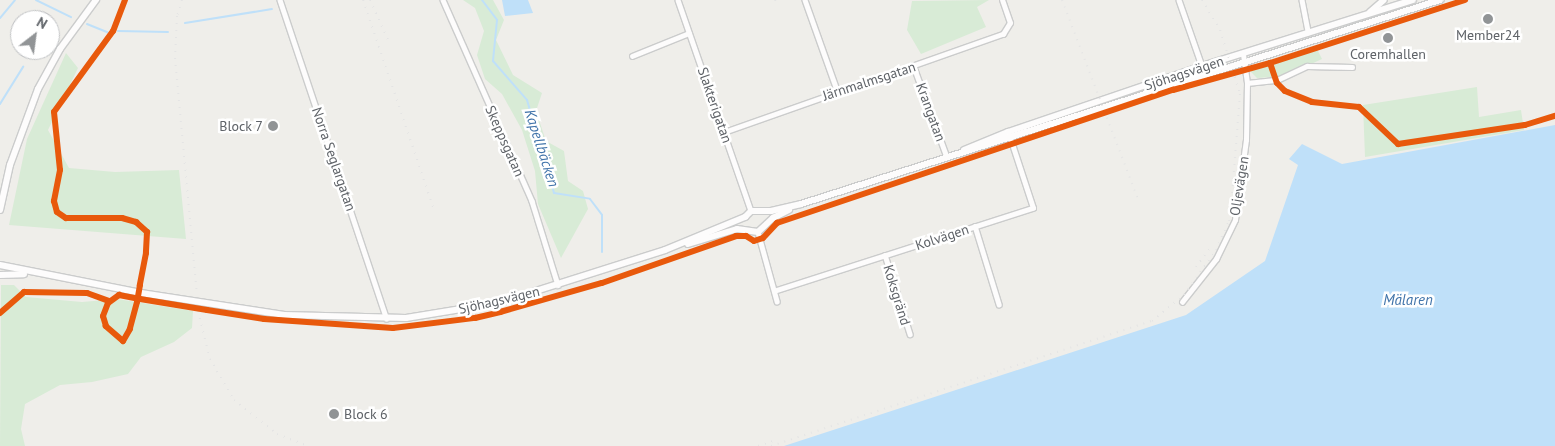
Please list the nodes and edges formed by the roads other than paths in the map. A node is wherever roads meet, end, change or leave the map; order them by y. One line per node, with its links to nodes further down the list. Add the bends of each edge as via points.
1 (96, 0): 32 (main road, via 64,43 38,88 10,165)
2 (280, 0): 50 (street, Norra Seglargatan)
3 (443, 0): 45 (street, Skeppsgatan, via 532,201)
4 (678, 0): 17 (street, Slakterigatan)
5 (805, 0): 27 (street)
6 (1002, 0): 23 (street, Järnmalmsgatan, via 1010,25 1003,34)
7 (1179, 0): 22 (street)
8 (1302, 0): 16 (street)
9 (1384, 0): 14 (main road)
10 (1413, 0): 12 (main road, Sjöhagsvägen)
11 (1440, 0): 13 (main road, Sjöhagsvägen)
12 (1398, 2): 13 (main road); 14 (main road, Sjöhagsvägen); 15 (main road, via 1396,9)
13 (1401, 13): 15 (main road, Sjöhagsvägen)
14 (1366, 14): 16 (main road, Sjöhagsvägen)
15 (1346, 30): 18 (main road, Sjöhagsvägen)
16 (1308, 32): 18 (main road); 19 (main road, Sjöhagsvägen)
17 (690, 33): 20 (street); 28 (street, Slakterigatan)
18 (1311, 41): 21 (main road, Sjöhagsvägen)
19 (1243, 54): 21 (street, Oljevägen); 22 (main road, Sjöhagsvägen)
20 (632, 56)
21 (1245, 63): 25 (main road, Sjöhagsvägen); 26 (street, Oljevägen)
22 (1202, 66): 25 (main road); 29 (main road, Sjöhagsvägen)
23 (914, 67): 27 (street, Järnmalmsgatan); 30 (street, Krangatan)
24 (1352, 67): 26 (street, via 1307,66 1277,80)
25 (1205, 75): 29 (main road, Sjöhagsvägen)
26 (1247, 83): 48 (street, Oljevägen, via 1246,140 1234,220 1216,258)
27 (837, 90): 28 (street, Järnmalmsgatan)
28 (724, 132): 33 (street, Slakterigatan)
29 (1009, 135): 30 (main road, Sjöhagsvägen); 37 (street, Kolvägen, via 1033,208)
30 (947, 157): 31 (main road, Sjöhagsvägen)
31 (801, 204): 34 (main road, Sjöhagsvägen); 36 (main road, Sjöhagsvägen)
32 (0, 210)
33 (751, 211): 34 (main road, Sjöhagsvägen); 35 (main road, Sjöhagsvägen)
34 (761, 212): 36 (main road)
35 (745, 217): 38 (main road); 40 (main road, Sjöhagsvägen)
36 (766, 225): 39 (main road, Sjöhagsvägen)
37 (975, 226): 41 (street, Kolvägen); 49 (street)
38 (747, 228): 39 (main road); 40 (main road, Sjöhagsvägen)
39 (758, 232): 46 (street)
40 (665, 250): 45 (main road, Sjöhagsvägen)
41 (885, 255): 46 (street, Kolvägen); 51 (street, Koksgränd)
42 (0, 265): 43 (main road, Sjöhagsvägen)
43 (30, 273): 44 (main road, Sjöhagsvägen); 50 (main road, Sjöhagsvägen, via 284,315)
44 (0, 274)
45 (558, 285): 50 (main road, Sjöhagsvägen, via 498,302)
46 (774, 291): 47 (street)
47 (777, 301)
48 (1182, 302)
49 (999, 304)
50 (387, 318)
51 (910, 334)

